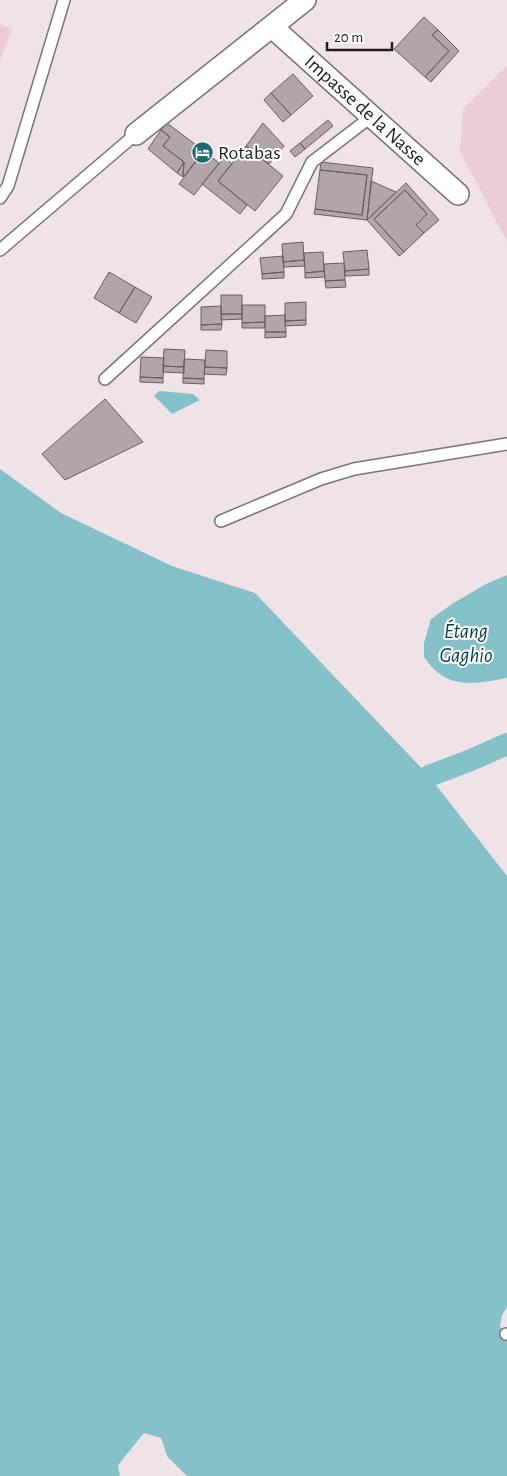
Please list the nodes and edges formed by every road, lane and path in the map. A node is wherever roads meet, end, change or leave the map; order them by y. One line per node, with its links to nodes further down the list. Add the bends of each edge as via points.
1 (64, 0): 7 (lane, via 8,186)
2 (305, 0): 3 (street)
3 (272, 27): 4 (street, Impasse de la Nasse); 5 (street)
4 (372, 116): 6 (street, Impasse de la Nasse); 9 (lane, via 312,162 286,214)
5 (136, 134): 8 (lane)
6 (458, 194)
7 (0, 198)
8 (0, 250)
9 (105, 379)
10 (507, 444): 11 (lane, via 354,469 321,479)
11 (221, 521)

